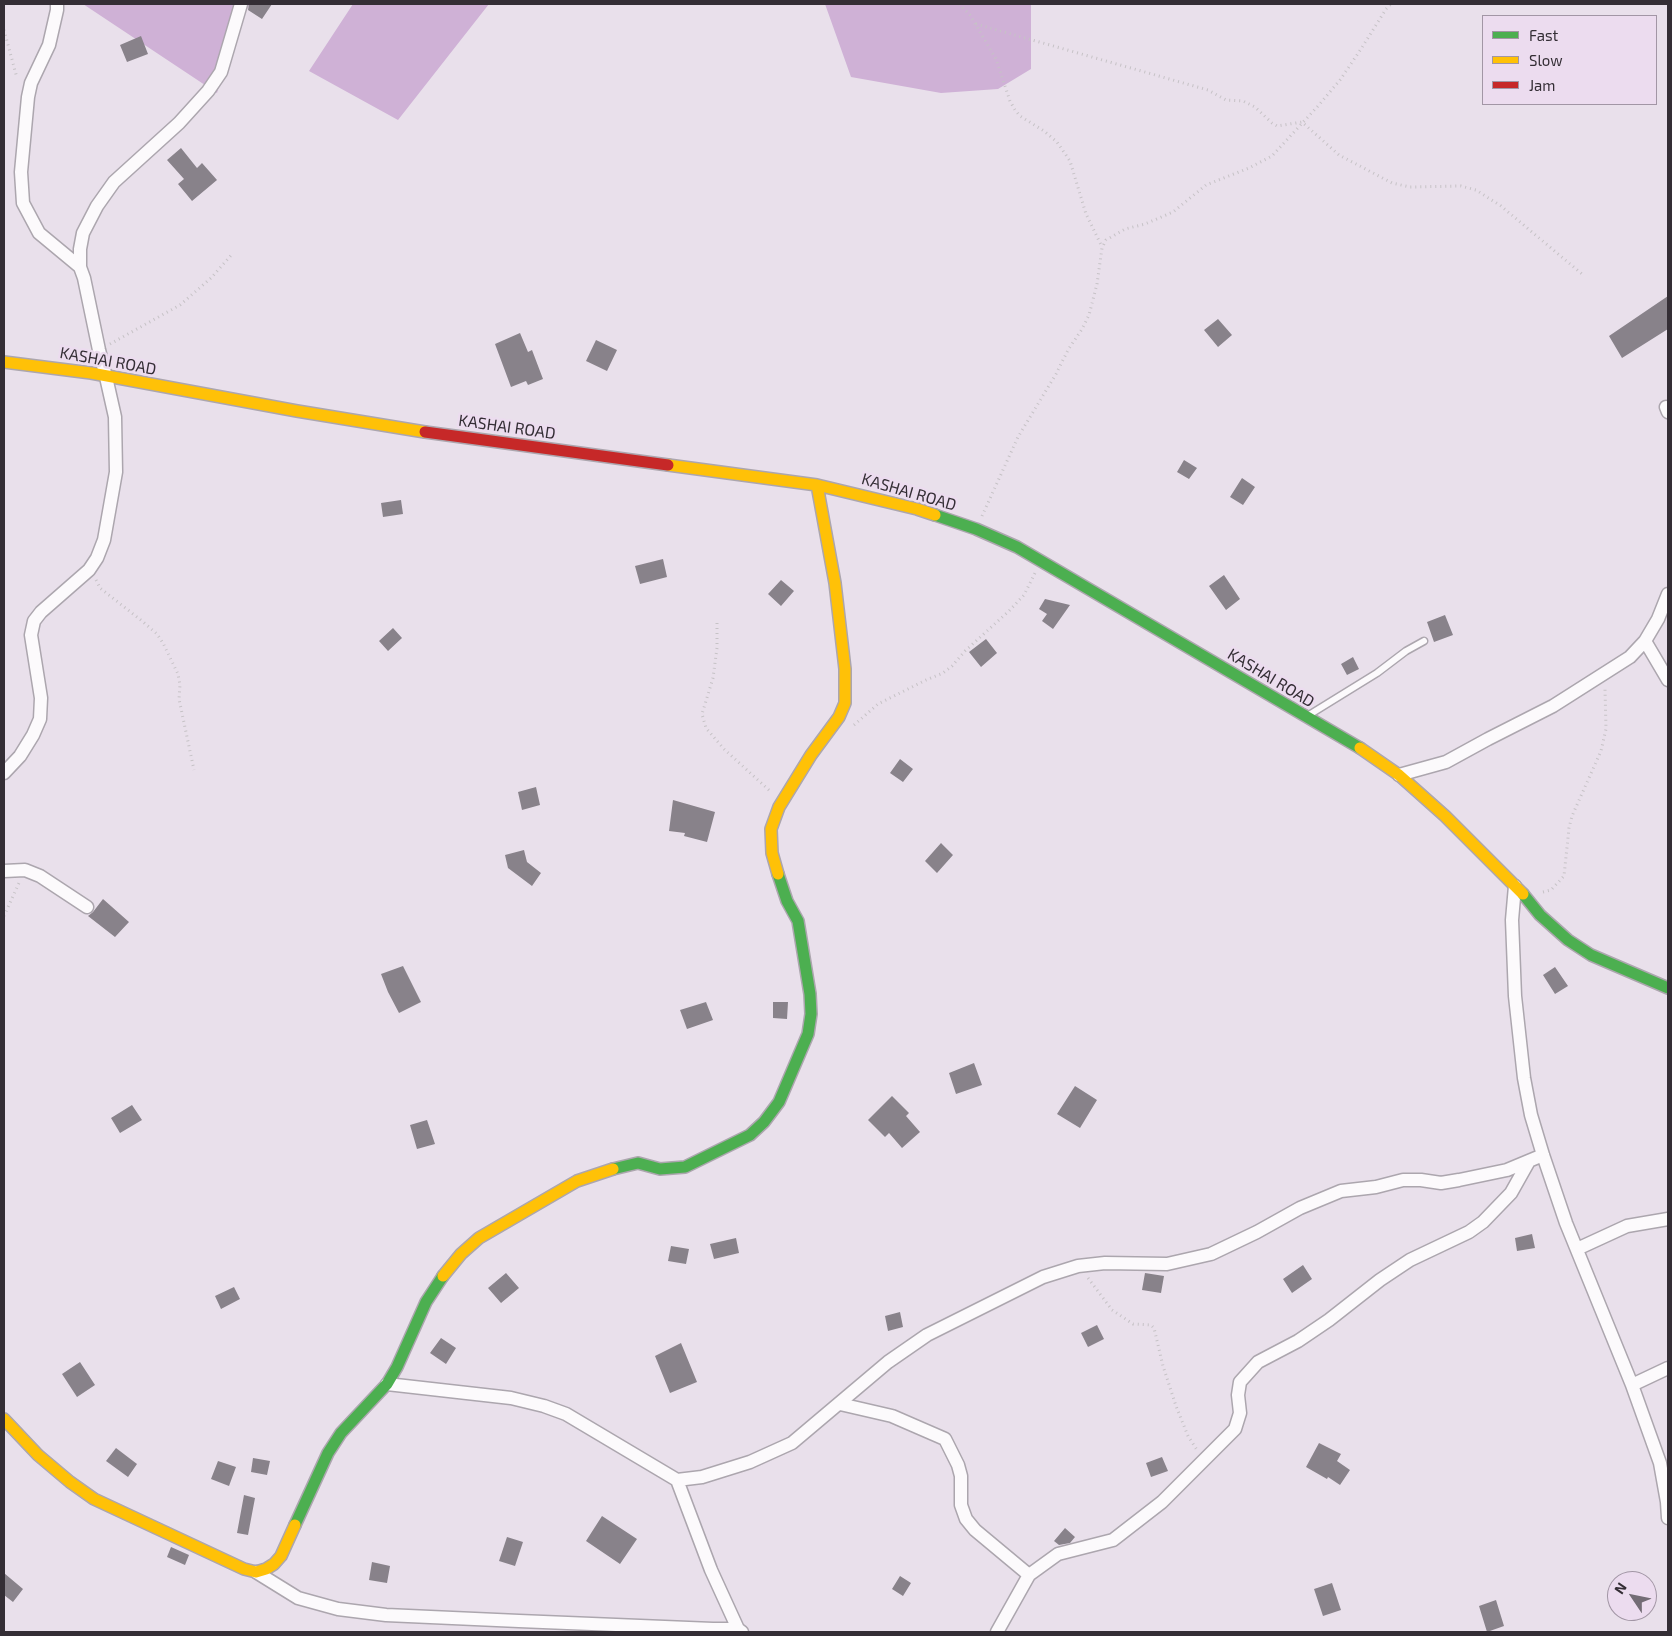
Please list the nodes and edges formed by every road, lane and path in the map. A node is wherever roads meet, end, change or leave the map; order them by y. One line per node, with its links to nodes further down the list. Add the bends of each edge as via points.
1 (57, 4): 11 (street, via 49,45 28,97 22,203 39,233)
2 (240, 4): 11 (street, via 220,72 208,92 114,182 83,233)
3 (959, 4): 5 (path)
4 (1391, 4): 8 (path, via 1340,80)
5 (976, 24): 8 (path, via 1208,90 1226,100 1243,101 1278,126); 9 (path, via 996,59 1015,110 1057,142 1070,161 1086,214)
6 (4, 30): 7 (path)
7 (18, 80)
8 (1302, 122): 9 (path, via 1272,156 1206,184 1173,212 1113,235); 12 (path, via 1339,155 1392,183 1410,187 1460,186 1476,190 1501,206)
9 (1102, 248): 17 (path, via 1097,284 1086,322 1018,437)
10 (233, 253): 13 (path, via 180,305)
11 (80, 267): 13 (street)
12 (1582, 274)
13 (99, 350): 15 (street)
14 (4, 362): 15 (street, KASHAI ROAD)
15 (106, 377): 16 (street, KASHAI ROAD, via 450,436); 18 (street, via 115,417 116,472 104,540)
16 (817, 485): 17 (street, KASHAI ROAD, via 917,509); 31 (street, via 846,669 845,703)
17 (976, 528): 19 (street, KASHAI ROAD)
18 (97, 558): 28 (path, via 94,577 100,588 156,634 178,674); 29 (street, via 89,570 34,621 31,635 41,698 40,719 34,735)
19 (1042, 561): 26 (street, KASHAI ROAD); 27 (path, via 1024,595 943,674 878,704)
20 (1668, 594): 23 (street)
21 (717, 623): 31 (path, via 713,678 702,714 706,728 724,749)
22 (1424, 641): 26 (lane)
23 (1645, 641): 24 (street, via 1630,657); 25 (street)
24 (1607, 672): 30 (street, via 1553,706 1446,762); 34 (path, via 1604,700 1606,729 1601,751 1572,816 1564,876 1551,890 1539,893)
25 (1668, 680)
26 (1305, 717): 30 (street, KASHAI ROAD, via 1351,742)
27 (850, 728)
28 (194, 770)
29 (4, 773)
30 (1399, 775): 34 (street, KASHAI ROAD, via 1458,828)
31 (782, 801): 44 (street, via 771,828 772,853 787,901 798,921 811,1014 808,1034 779,1102 750,1135 685,1167 660,1168 638,1163 608,1170 577,1181 479,1238 443,1275 426,1302)
32 (25, 870): 33 (street); 35 (street, via 40,876); 36 (path)
33 (4, 871)
34 (1519, 890): 37 (street, KASHAI ROAD, via 1568,940 1591,955); 38 (street, via 1512,920 1515,996 1528,1099)
35 (87, 907)
36 (4, 916)
37 (1668, 988)
38 (1543, 1155): 39 (street); 41 (street)
39 (1529, 1161): 42 (street, via 1507,1170 1441,1183 1403,1180 1341,1191 1300,1208 1211,1254 1167,1264); 48 (street, via 1511,1193 1483,1222 1410,1260 1329,1320 1258,1362 1240,1382 1240,1413 1235,1429)
40 (1668, 1219): 41 (street, via 1627,1226)
41 (1577, 1249): 45 (street)
42 (1078, 1266): 46 (street, via 1043,1278 927,1335 888,1362); 48 (path, via 1112,1310 1133,1324 1154,1328 1176,1406 1188,1436)
43 (1668, 1368): 45 (street)
44 (386, 1384): 49 (street, via 511,1398 544,1406 566,1414); 51 (street, via 350,1421 328,1453 281,1556 274,1564)
45 (1632, 1385): 50 (street, via 1660,1463)
46 (840, 1404): 49 (street, via 792,1443 750,1462 702,1477); 52 (street, via 892,1416 945,1439 961,1476 961,1505 966,1519)
47 (4, 1419): 51 (street, via 38,1456 94,1499)
48 (1204, 1461): 52 (street, via 1162,1502 1113,1540 1058,1554)
49 (677, 1480): 53 (street, via 711,1570)
50 (1668, 1518)
51 (256, 1572): 53 (street, via 298,1598 338,1609 386,1615)
52 (1029, 1574): 54 (street)
53 (740, 1631)
54 (997, 1632)

